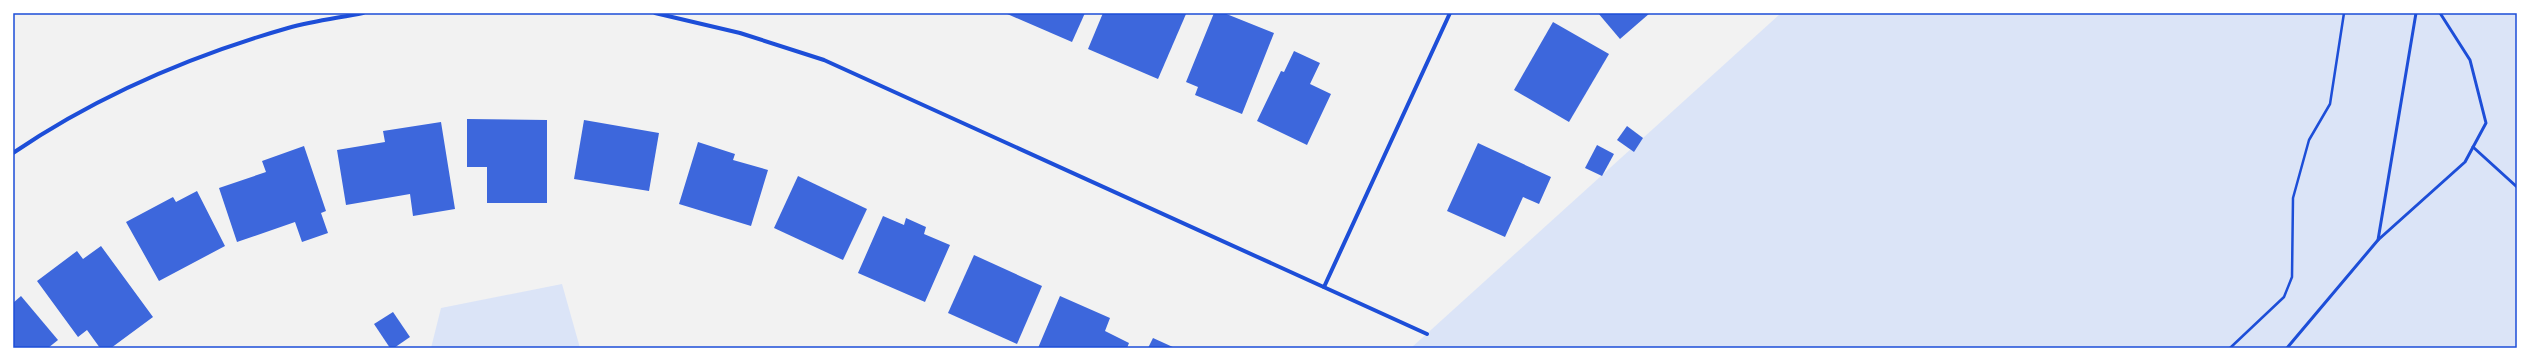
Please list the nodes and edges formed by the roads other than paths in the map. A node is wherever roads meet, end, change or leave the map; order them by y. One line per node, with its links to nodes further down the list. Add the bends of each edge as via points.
1 (363, 13): 7 (street, via 290,28 206,53 125,88 48,129)
2 (655, 13): 10 (street, via 740,33 824,60)
3 (1450, 13): 10 (street)
4 (2416, 13): 9 (lane)
5 (2440, 13): 6 (lane, via 2470,60 2486,123)
6 (2473, 147): 8 (lane); 9 (lane, via 2465,162)
7 (13, 153)
8 (2517, 187)
9 (2378, 240): 12 (lane)
10 (1324, 287): 11 (street)
11 (1427, 334)
12 (2287, 348)

